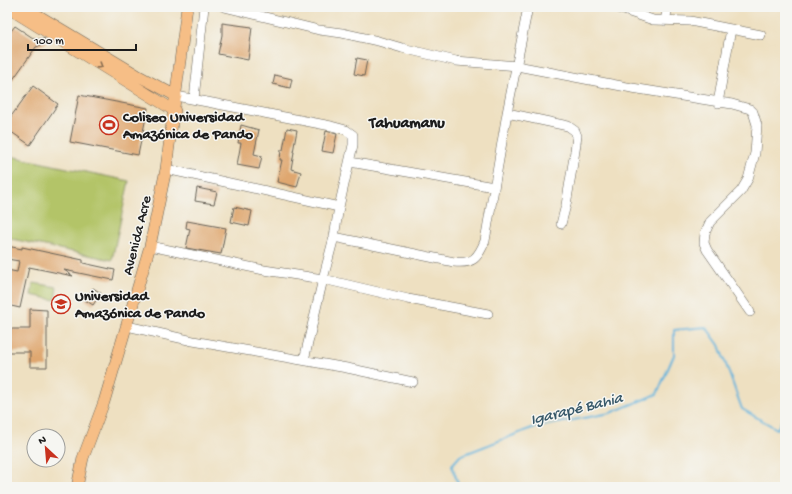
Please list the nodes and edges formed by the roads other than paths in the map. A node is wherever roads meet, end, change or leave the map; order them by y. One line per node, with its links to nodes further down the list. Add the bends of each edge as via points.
1 (24, 7): 12 (main road)
2 (188, 7): 14 (main road, Avenida Acre)
3 (204, 7): 15 (street)
4 (224, 7): 13 (street, via 319,30 363,37 456,61)
5 (528, 7): 13 (street)
6 (615, 7): 9 (street, via 654,20)
7 (668, 7): 9 (street)
8 (7, 9): 12 (main road)
9 (665, 21): 10 (street, via 690,21)
10 (730, 29): 11 (street); 16 (street)
11 (760, 35)
12 (69, 40): 14 (main road); 17 (main road, one-way to 17)
13 (517, 66): 16 (street); 18 (street)
14 (176, 96): 15 (street); 17 (main road, Avenida Acre)
15 (194, 100): 19 (street, via 346,130 353,135)
16 (718, 103): 27 (street, via 750,109 757,126 755,153 748,179 741,191 710,222 704,238 707,250)
17 (175, 111): 20 (main road, Avenida Acre)
18 (507, 113): 21 (street); 23 (street, via 568,126 575,131 576,151)
19 (350, 162): 21 (street); 22 (street)
20 (166, 169): 22 (street); 25 (main road, Avenida Acre)
21 (494, 188): 24 (street, via 485,242 477,256 468,262 454,262)
22 (339, 207): 24 (street)
23 (560, 224)
24 (334, 237): 26 (street)
25 (150, 246): 26 (street, via 264,270); 29 (main road, Avenida Acre)
26 (323, 279): 28 (street); 30 (street)
27 (750, 312)
28 (488, 314)
29 (127, 326): 30 (street, via 193,341); 32 (main road, Avenida Acre, via 104,402 85,452)
30 (304, 360): 31 (street)
31 (413, 382)
32 (77, 487)

